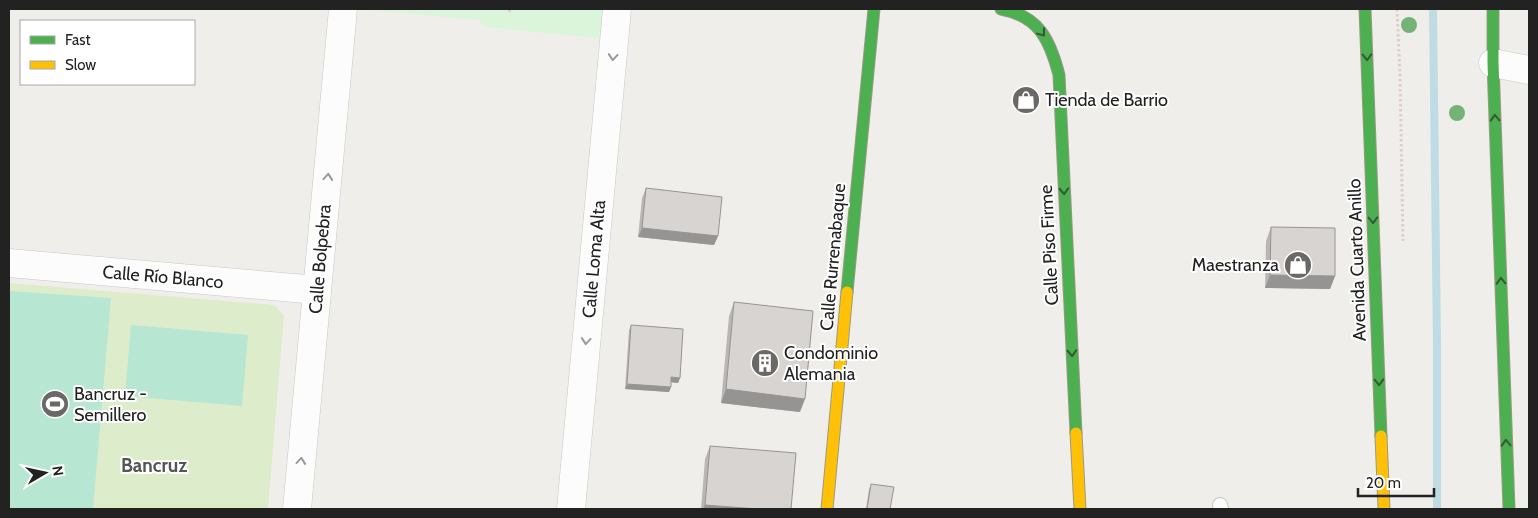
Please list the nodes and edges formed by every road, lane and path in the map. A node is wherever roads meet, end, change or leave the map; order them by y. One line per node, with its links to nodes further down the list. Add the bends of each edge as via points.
1 (343, 9): 10 (street, Calle Bolpebra, one-way to 1)
2 (617, 9): 12 (street, Calle Loma Alta, one-way to 12)
3 (874, 9): 13 (main road, Calle Rurrenabaque)
4 (1001, 9): 14 (main road, Calle Piso Firme, one-way to 14, via 1021,14 1040,28 1052,48 1059,75)
5 (1365, 9): 15 (main road, Avenida Cuarto Anillo, one-way to 15)
6 (1493, 9): 7 (main road)
7 (1493, 62): 8 (street); 16 (main road, one-way to 7)
8 (1529, 70)
9 (9, 263): 10 (street, Calle Río Blanco)
10 (317, 290): 11 (street, Calle Bolpebra, one-way to 10)
11 (297, 509)
12 (571, 509)
13 (827, 509)
14 (1080, 509)
15 (1384, 509)
16 (1509, 509)

